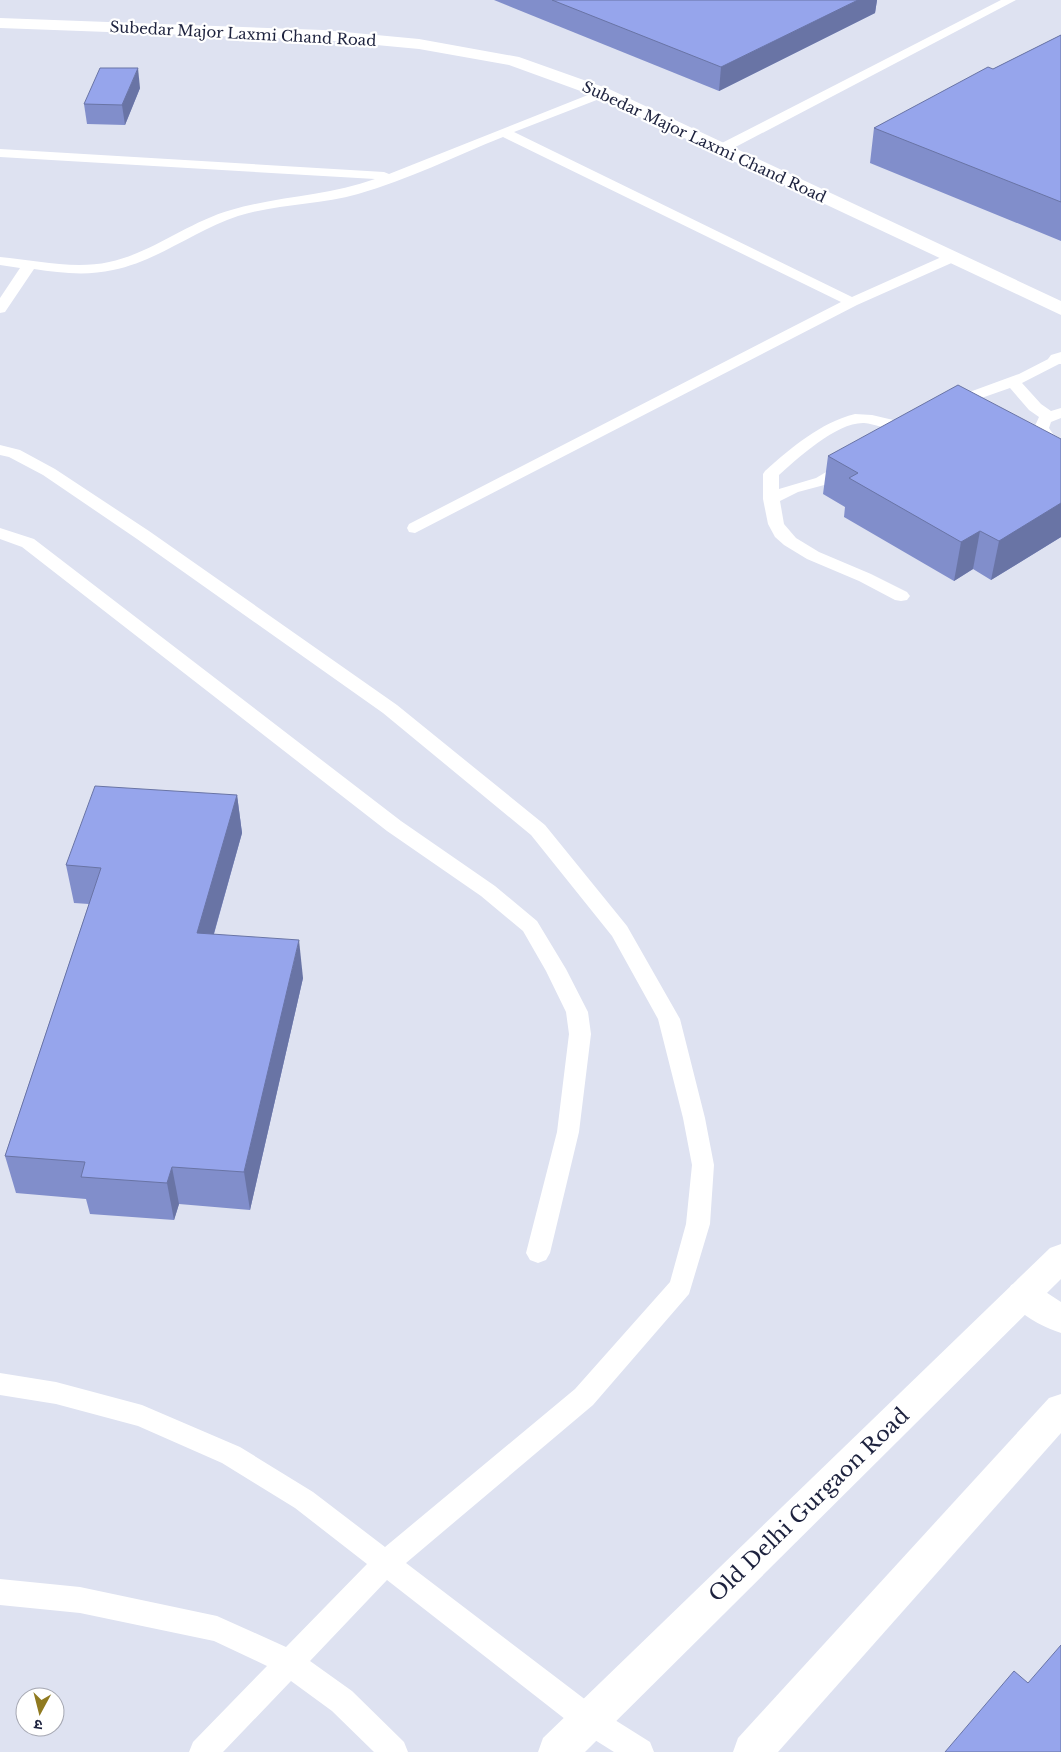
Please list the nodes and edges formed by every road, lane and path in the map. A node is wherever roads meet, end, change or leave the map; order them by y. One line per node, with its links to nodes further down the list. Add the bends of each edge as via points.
1 (1010, 0): 5 (lane)
2 (0, 23): 3 (street, Subedar Major Laxmi Chand Road, via 324,35 419,44 513,61)
3 (603, 93): 4 (lane); 5 (street, Subedar Major Laxmi Chand Road)
4 (503, 132): 7 (lane); 11 (lane)
5 (721, 149): 8 (street, Subedar Major Laxmi Chand Road)
6 (0, 153): 7 (lane)
7 (394, 177): 10 (lane, via 353,191 234,213 202,224 112,266 78,268)
8 (951, 258): 11 (lane); 13 (street, Subedar Major Laxmi Chand Road)
9 (0, 261): 10 (lane)
10 (30, 264): 12 (lane)
11 (852, 302): 25 (lane)
12 (0, 309)
13 (1061, 309)
14 (1059, 359): 15 (lane)
15 (1013, 382): 16 (lane); 17 (lane, via 1035,407)
16 (934, 411)
17 (1055, 415): 21 (lane, via 1043,420 1042,432)
18 (917, 419): 19 (lane)
19 (900, 426): 20 (lane); 24 (lane, via 865,418 840,424 771,474)
20 (890, 439)
21 (1061, 446)
22 (0, 450): 34 (lane, via 56,477 151,540 390,709 538,830 620,931 669,1019 694,1118 702,1165 698,1224 681,1288 584,1397)
23 (861, 458): 24 (lane, via 822,480)
24 (771, 499): 27 (lane, via 776,525 795,544)
25 (416, 528)
26 (0, 533): 28 (lane, via 28,543 394,826 488,891 530,926 578,1012 580,1034 568,1132)
27 (901, 596)
28 (538, 1252)
29 (1061, 1258): 30 (street, Old Delhi Gurgaon Road)
30 (1023, 1295): 31 (street); 37 (street, Old Delhi Gurgaon Road)
31 (1061, 1318)
32 (0, 1384): 34 (lane, via 56,1393 142,1416 231,1455 304,1500)
33 (1061, 1409): 42 (street)
34 (386, 1563): 36 (lane); 37 (lane)
35 (0, 1592): 36 (lane, via 80,1600 217,1629)
36 (289, 1663): 38 (lane); 39 (lane, via 342,1701)
37 (589, 1720): 40 (street, Old Delhi Gurgaon Road); 41 (lane)
38 (203, 1752)
39 (394, 1752)
40 (557, 1752)
41 (640, 1752)
42 (752, 1752)

